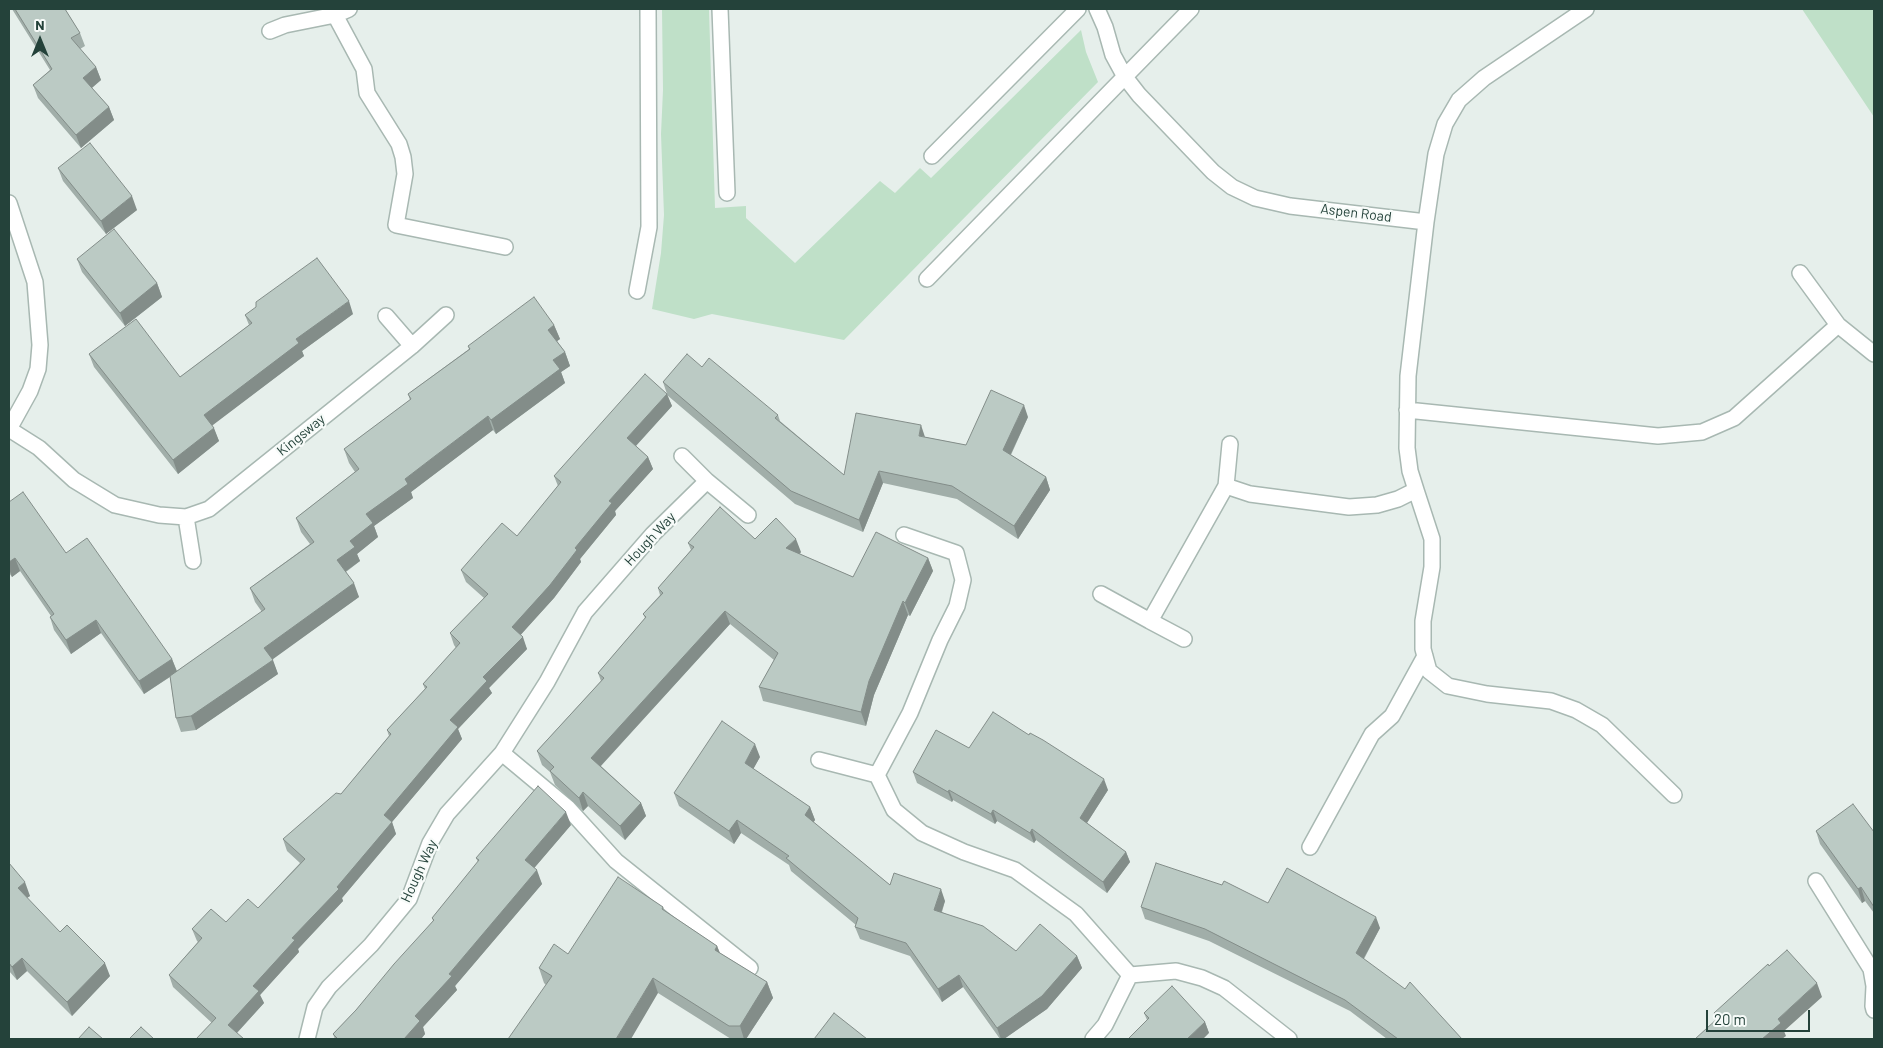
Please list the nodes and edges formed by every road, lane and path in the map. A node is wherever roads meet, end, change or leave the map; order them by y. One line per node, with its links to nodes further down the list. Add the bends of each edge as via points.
1 (648, 9): 17 (street, via 649,218)
2 (720, 9): 11 (street)
3 (1078, 9): 10 (street)
4 (1097, 9): 9 (street, Aspen Road, via 1113,55)
5 (1192, 9): 9 (street)
6 (1586, 9): 13 (street, via 1484,78 1459,100 1445,124 1436,154)
7 (342, 12): 8 (street); 14 (street, via 364,69 367,93 404,157 405,174 396,225)
8 (270, 31)
9 (1125, 77): 13 (street, Aspen Road, via 1139,96 1213,172 1254,198 1290,206); 16 (street)
10 (932, 156)
11 (726, 193)
12 (9, 203): 24 (street, via 35,282 40,345 38,369 30,391)
13 (1426, 222): 23 (street, via 1408,376)
14 (504, 246)
15 (1800, 273): 20 (street)
16 (926, 279)
17 (637, 291)
18 (446, 315): 21 (street, Kingsway)
19 (386, 316): 21 (street)
20 (1838, 325): 22 (street); 23 (street, via 1734,418 1702,432 1658,436)
21 (412, 346): 31 (street, Kingsway, via 209,509)
22 (1874, 354)
23 (1408, 410): 29 (street, via 1407,448)
24 (9, 429): 31 (street, Kingsway, via 39,448 74,480 116,505)
25 (1230, 444): 28 (street)
26 (682, 456): 27 (street)
27 (707, 481): 30 (street); 38 (street, Hough Way, via 652,534 585,612 547,682)
28 (1226, 486): 29 (street, via 1250,494 1349,507 1377,505); 35 (street)
29 (1416, 490): 37 (street, via 1432,539 1432,567 1423,621)
30 (748, 515)
31 (186, 518): 33 (street)
32 (904, 535): 40 (street, via 956,553 963,580 957,606 910,714)
33 (193, 561)
34 (1101, 594): 35 (street)
35 (1150, 621): 36 (street)
36 (1184, 639)
37 (1425, 656): 41 (street, via 1429,671 1448,686 1551,701 1576,710 1602,725); 42 (street, via 1392,716 1372,734)
38 (502, 753): 44 (street, via 568,808 616,860); 47 (street, Hough Way, via 447,814 430,843 409,899 315,1007)
39 (819, 760): 40 (street)
40 (877, 775): 45 (street, via 894,810 922,833 1015,870 1076,914)
41 (1674, 795)
42 (1310, 847)
43 (1816, 881): 46 (street, via 1871,969)
44 (750, 968)
45 (1130, 975): 48 (street, via 1105,1025); 49 (street, via 1176,971 1202,978 1224,988)
46 (1873, 1008)
47 (307, 1039)
48 (1093, 1039)
49 (1289, 1039)

